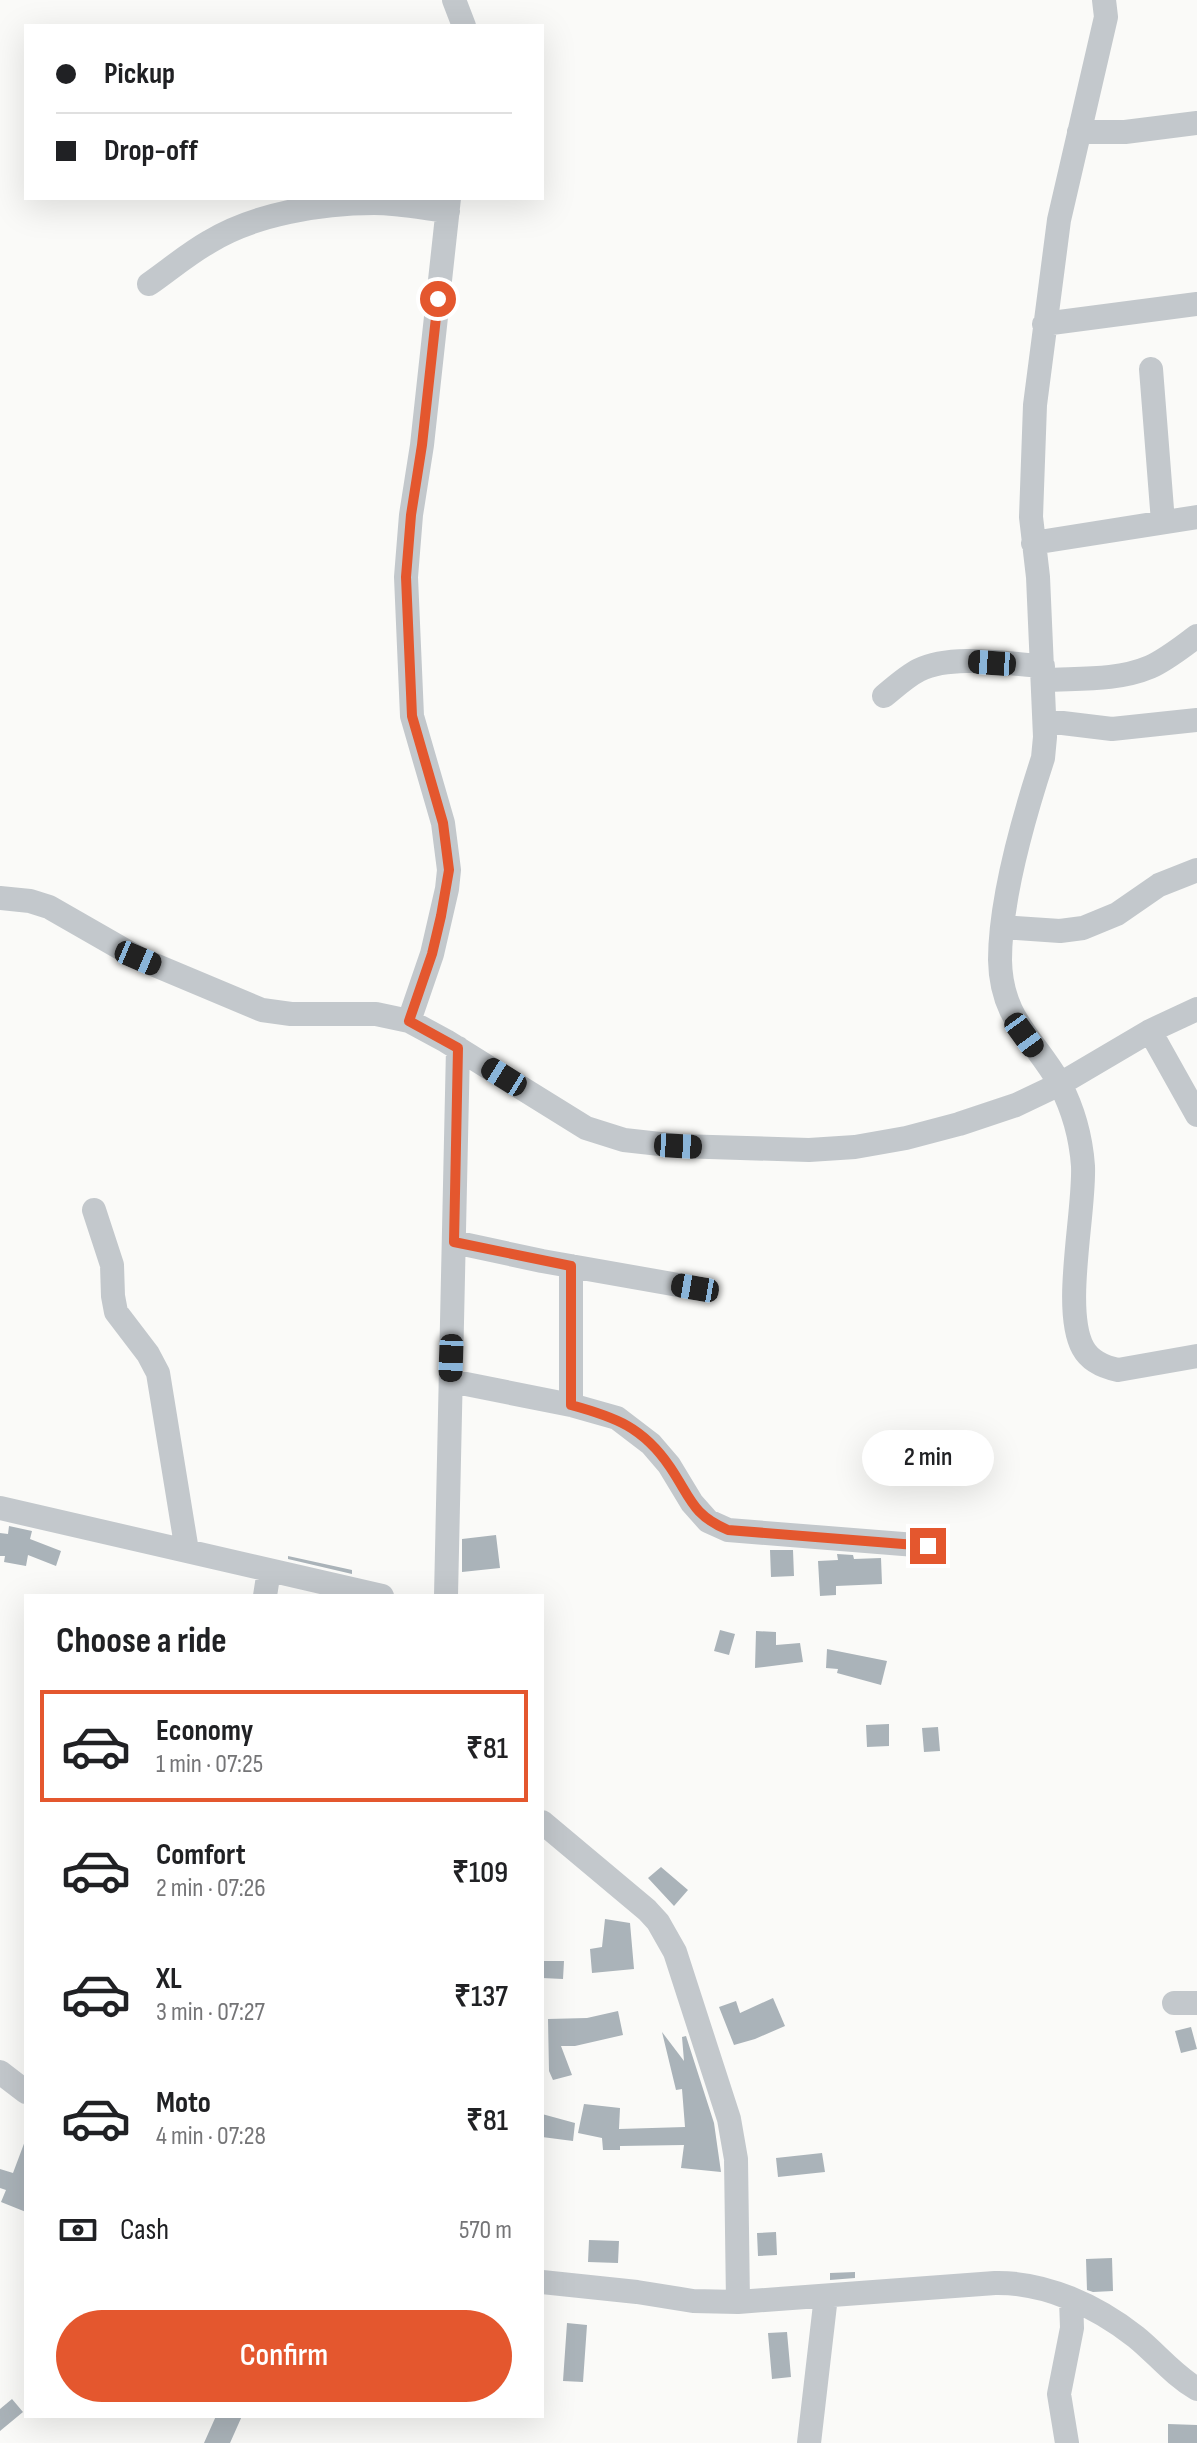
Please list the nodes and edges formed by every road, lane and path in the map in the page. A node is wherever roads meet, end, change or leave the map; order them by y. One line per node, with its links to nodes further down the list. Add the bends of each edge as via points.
1 (454, 0): 3 (street)
2 (1104, 0): 5 (street, via 1106,17)
3 (463, 24)
4 (1197, 123): 5 (street)
5 (1079, 132): 9 (street)
6 (448, 204): 7 (street, via 328,205 262,219 210,240); 23 (street, via 406,577 412,716 443,823 449,870 432,954)
7 (149, 284)
8 (1197, 304): 9 (street)
9 (1044, 324): 13 (street, via 1035,405)
10 (1151, 369): 12 (street)
11 (1197, 517): 12 (street)
12 (1163, 522): 13 (street)
13 (1033, 543): 15 (street)
14 (1197, 636): 15 (street, via 1151,667 1130,673)
15 (1044, 673): 16 (street, via 950,662 919,670); 18 (street)
16 (884, 696)
17 (1197, 720): 18 (street, via 1101,729)
18 (1046, 721): 21 (street, via 1043,758)
19 (1197, 870): 21 (street, via 1083,928)
20 (0, 898): 23 (street, via 49,907 138,958 262,1010 376,1014)
21 (1003, 927): 26 (street, via 1000,960 1012,1013)
22 (1197, 1009): 24 (street)
23 (409, 1021): 25 (street)
24 (1150, 1031): 26 (street); 27 (street)
25 (458, 1048): 26 (street, via 586,1128 624,1140 678,1146 855,1147 959,1124); 29 (street)
26 (1060, 1084): 32 (street, via 1081,1145 1075,1288 1083,1348 1106,1368 1118,1370)
27 (1197, 1115)
28 (94, 1210): 37 (street, via 112,1265 116,1312 158,1373)
29 (454, 1242): 30 (street); 33 (street)
30 (571, 1266): 31 (street); 34 (street)
31 (695, 1288)
32 (1197, 1356)
33 (451, 1381): 34 (street); 41 (street)
34 (571, 1405): 36 (street, via 617,1418 637,1432 669,1465 708,1521 728,1530)
35 (0, 1508): 37 (street)
36 (928, 1546)
37 (187, 1551): 38 (street)
38 (269, 1570): 39 (street); 40 (street)
39 (265, 1594)
40 (373, 1594)
41 (446, 1594)
42 (544, 1824): 48 (street, via 653,1916 675,1952 734,2141)
43 (0, 2072): 44 (street)
44 (24, 2090)
45 (544, 2282): 48 (street)
46 (826, 2296): 47 (street, via 1013,2283); 48 (street); 50 (street)
47 (1071, 2299): 49 (street, via 1136,2337); 51 (street, via 1072,2328 1059,2394)
48 (738, 2302)
49 (1197, 2389)
50 (809, 2443)
51 (1067, 2443)

